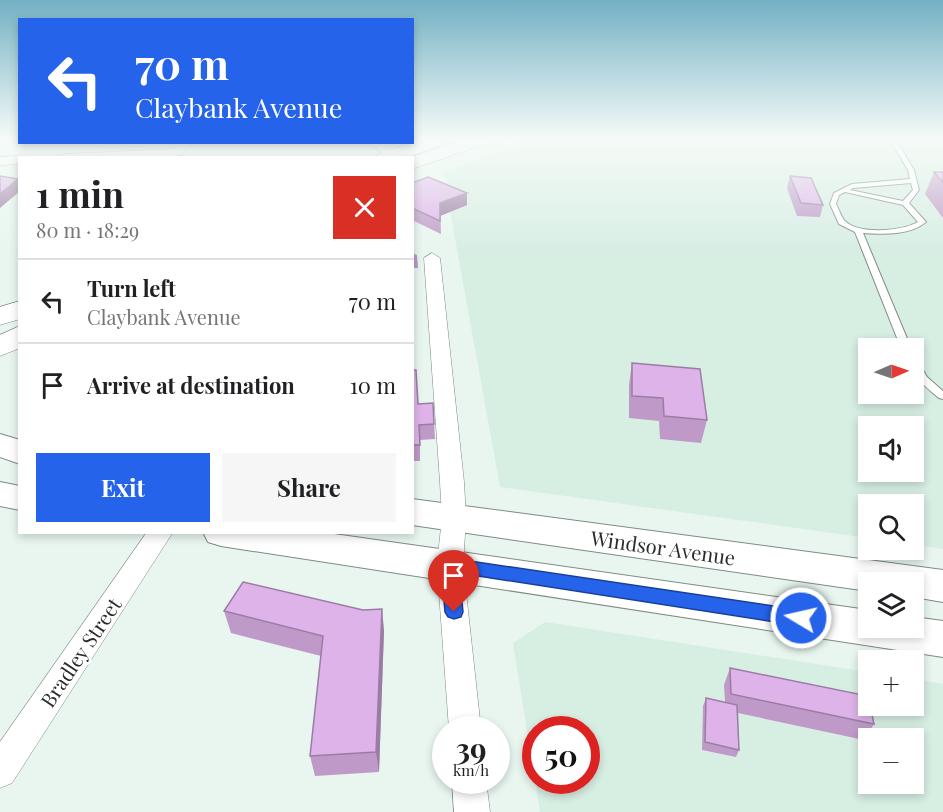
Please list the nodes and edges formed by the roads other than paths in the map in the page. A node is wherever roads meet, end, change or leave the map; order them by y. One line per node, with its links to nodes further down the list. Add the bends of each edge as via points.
1 (913, 178): 2 (lane)
2 (914, 181): 3 (lane); 4 (lane, via 916,190)
3 (841, 190): 4 (lane); 5 (lane, via 833,204 836,214)
4 (905, 203): 5 (lane, via 922,222 916,227)
5 (858, 231): 10 (lane)
6 (432, 258): 19 (street)
7 (18, 310): 8 (highway)
8 (0, 317)
9 (18, 336): 11 (highway)
10 (902, 338)
11 (0, 347)
12 (924, 380): 13 (lane)
13 (943, 396)
14 (0, 444): 15 (main road)
15 (18, 452)
16 (0, 494): 17 (main road)
17 (18, 498)
18 (414, 512): 19 (main road, Windsor Avenue)
19 (454, 518): 22 (street); 23 (main road, Windsor Avenue)
20 (160, 534): 28 (street, Bradley Street)
21 (235, 534): 22 (main road)
22 (450, 565): 26 (main road); 27 (street)
23 (858, 574)
24 (924, 583): 25 (main road, Windsor Avenue)
25 (943, 586)
26 (943, 639)
27 (464, 716)
28 (0, 771)
29 (471, 794): 30 (street)
30 (472, 812)

